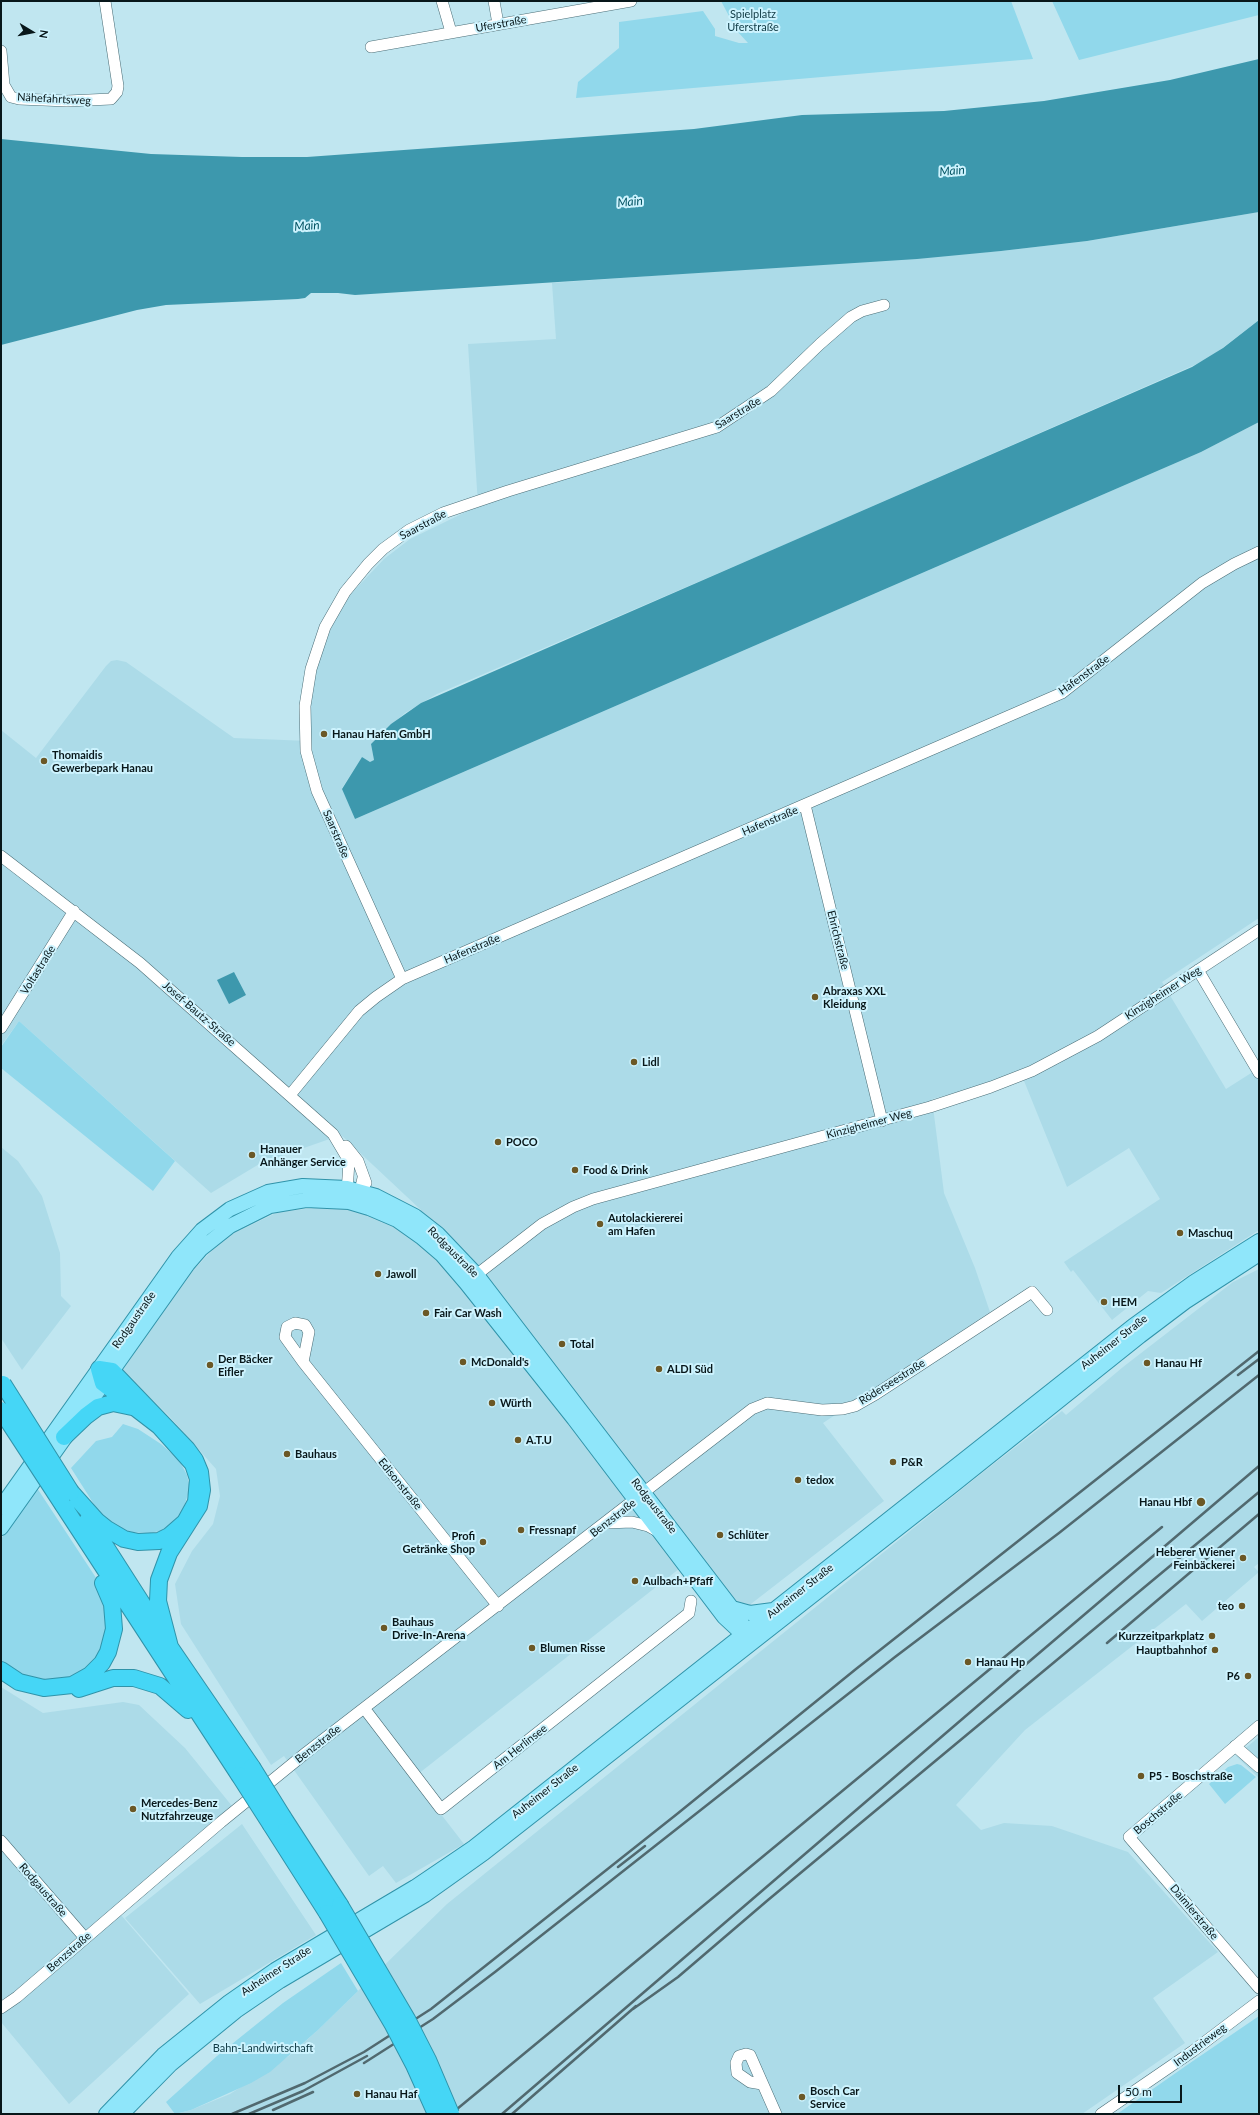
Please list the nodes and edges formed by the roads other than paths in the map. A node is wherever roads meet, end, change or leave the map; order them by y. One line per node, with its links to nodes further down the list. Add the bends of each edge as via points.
1 (105, 1): 8 (street, Nähefahrtsweg, via 117,77 117,92 111,99 104,101 14,98 4,85)
2 (442, 1): 6 (street)
3 (494, 1): 5 (street)
4 (631, 1): 5 (street, Uferstraße)
5 (498, 24): 6 (street, Uferstraße)
6 (451, 32): 7 (street, Uferstraße)
7 (371, 47)
8 (1, 51)
9 (884, 305): 16 (street, Saarstraße, via 851,317 771,391 717,427 443,513 409,530 383,549 345,592 325,627 311,669 305,706 306,751 318,791)
10 (1259, 552): 11 (street, Hafenstraße, via 1202,584 1062,693)
11 (805, 805): 16 (street, Hafenstraße); 20 (street, Ehrichstraße)
12 (1, 856): 13 (street, Josef-Bautz-Straße)
13 (74, 911): 17 (street, Voltastraße); 19 (street, Josef-Bautz-Straße, via 140,963)
14 (1259, 930): 15 (street, Kinzigheimer Weg)
15 (1198, 970): 18 (street); 20 (street, Kinzigheimer Weg, via 1098,1036 1054,1061 984,1090)
16 (402, 979): 19 (street, Hafenstraße, via 359,1011)
17 (1, 1028)
18 (1258, 1071)
19 (290, 1095): 21 (street, Josef-Bautz-Straße)
20 (882, 1121): 26 (street, Kinzigheimer Weg, via 593,1199 542,1224)
21 (335, 1137): 22 (street, Josef-Bautz-Straße, via 349,1161); 22 (street, via 358,1161)
22 (357, 1186): 23 (street, Josef-Bautz-Straße); 26 (main road, Rodgaustraße, via 404,1209 427,1225 454,1250); 29 (main road, Rodgaustraße, via 303,1186 268,1192 216,1218 189,1243)
23 (349, 1202): 26 (main road, Rodgaustraße, via 385,1214 410,1228); 29 (main road, Rodgaustraße, via 306,1200 270,1206 220,1232 188,1264)
24 (1259, 1241): 34 (main road, Auheimer Straße, via 1160,1306)
25 (1259, 1254): 34 (main road, Auheimer Straße, via 1185,1302)
26 (471, 1279): 35 (main road, Rodgaustraße)
27 (1047, 1310): 35 (street, Röderseestraße, via 1032,1292 855,1406 822,1410 773,1403 758,1406)
28 (302, 1362): 42 (street, Edisonstraße)
29 (105, 1374): 31 (highway); 33 (main road, Rodgaustraße); 37 (main road, Rodgaustraße); 47 (highway, via 187,1449 200,1472 202,1490 199,1506 169,1553 159,1580 158,1601)
30 (2, 1383): 36 (highway, bridge)
31 (135, 1408): 33 (highway, via 113,1403 98,1407); 36 (highway, via 159,1426 193,1464 198,1479 198,1494 185,1522 175,1532 159,1541 131,1541 118,1536)
32 (1, 1410): 36 (highway, bridge)
33 (64, 1437): 39 (main road, Rodgaustraße)
34 (978, 1457): 43 (main road, Auheimer Straße); 46 (main road, Auheimer Straße)
35 (640, 1496): 38 (street, Benzstraße); 40 (main road, Rodgaustraße); 44 (main road, Rodgaustraße)
36 (67, 1498): 47 (highway); 50 (highway, via 112,1604 114,1629 108,1652 102,1663 90,1675 65,1686 35,1687 19,1682); 54 (highway)
37 (1, 1507)
38 (606, 1523): 40 (street, via 640,1523); 42 (street, Benzstraße)
39 (1, 1528)
40 (661, 1533): 44 (main road, Rodgaustraße)
41 (691, 1601): 52 (street, Am Herlinsee, via 689,1613 441,1809)
42 (498, 1606): 52 (street, Benzstraße)
43 (776, 1610): 44 (main road); 45 (main road, Auheimer Straße)
44 (728, 1613): 45 (main road, Rodgaustraße, via 744,1625); 49 (main road, via 726,1639)
45 (746, 1633): 46 (main road); 48 (main road); 49 (main road, Auheimer Straße)
46 (764, 1633): 48 (main road, Auheimer Straße)
47 (170, 1647): 57 (highway)
48 (743, 1649): 67 (main road, Auheimer Straße, via 452,1877 280,1981 236,2011 171,2064)
49 (718, 1654): 66 (main road, Auheimer Straße, via 474,1846 415,1887 282,1966 229,2002 163,2055)
50 (1, 1670)
51 (1, 1677): 54 (highway, via 19,1688 45,1695 66,1693 113,1678 146,1680 170,1693)
52 (364, 1708): 61 (street, Benzstraße, via 221,1822)
53 (1259, 1726): 55 (street, Boschstraße)
54 (207, 1727): 57 (highway)
55 (1235, 1746): 56 (street); 58 (street, Boschstraße)
56 (1259, 1768)
57 (245, 1771): 60 (highway, bridge)
58 (1129, 1837): 62 (street, Daimlerstraße)
59 (1, 1841): 61 (street, Rodgaustraße)
60 (334, 1909): 68 (highway, bridge, via 414,2065); 69 (highway, bridge, via 406,2019 428,2060)
61 (85, 1938): 64 (street, Benzstraße)
62 (1259, 1988)
63 (1259, 2001): 71 (street, Industrieweg, via 1193,2051)
64 (1, 2008)
65 (762, 2084): 70 (street)
66 (107, 2113)
67 (123, 2113)
68 (436, 2114)
69 (451, 2114)
70 (776, 2114)
71 (1101, 2114)

